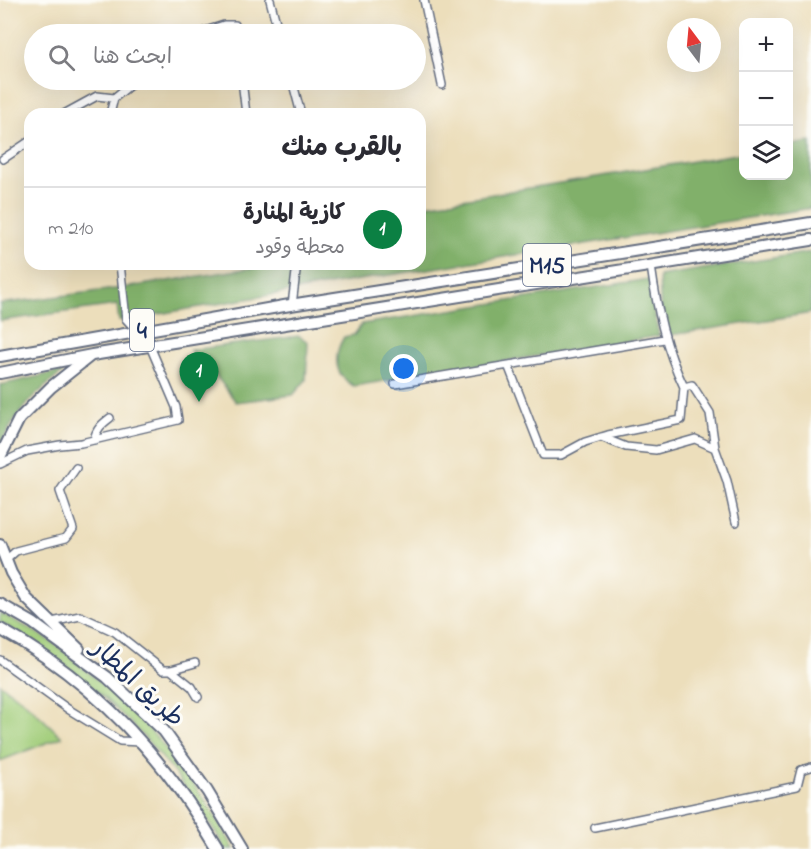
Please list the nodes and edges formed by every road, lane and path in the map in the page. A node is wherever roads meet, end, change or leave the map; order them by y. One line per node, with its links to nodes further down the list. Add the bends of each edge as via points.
1 (270, 0): 3 (street)
2 (424, 0): 4 (street)
3 (276, 24)
4 (442, 85)
5 (124, 90): 8 (street)
6 (243, 90): 11 (street)
7 (295, 90): 12 (street)
8 (114, 98): 9 (street, via 97,96); 10 (street)
9 (75, 108)
10 (112, 108)
11 (245, 108)
12 (299, 108)
13 (24, 145): 14 (street)
14 (3, 159)
15 (811, 223): 20 (highway, M15)
16 (811, 240): 17 (highway, M15)
17 (651, 266): 23 (street); 24 (highway, M15)
18 (121, 270): 21 (street, via 126,319)
19 (296, 270): 20 (street)
20 (288, 306): 21 (highway, 4)
21 (137, 331): 22 (highway, 4)
22 (114, 335): 25 (highway, via 20,351); 27 (highway, 4)
23 (664, 339): 28 (street); 31 (street)
24 (150, 346): 26 (highway, M15); 34 (street, via 178,420)
25 (0, 350)
26 (92, 355): 29 (highway); 36 (highway, via 19,419)
27 (0, 356)
28 (508, 365): 30 (street); 33 (street, via 543,455 561,455)
29 (0, 374)
30 (395, 384)
31 (684, 387): 33 (street, via 681,420); 35 (street, via 692,385 710,413)
32 (110, 418): 34 (street, via 101,425)
33 (601, 437): 35 (street, via 626,447 656,450 695,439)
34 (94, 440): 37 (street, via 27,451)
35 (715, 448): 39 (street)
36 (0, 457)
37 (0, 464)
38 (76, 468): 41 (street, via 60,491 73,529 66,538 16,551)
39 (736, 522)
40 (0, 545): 41 (highway)
41 (6, 560): 43 (highway, via 27,598)
42 (0, 604): 48 (highway, طريق المطار)
43 (52, 622): 47 (street, via 80,616 115,632 163,670); 48 (highway)
44 (0, 629): 50 (highway, طريق المطار, via 100,699)
45 (0, 660): 50 (street, via 120,741)
46 (195, 663): 47 (street)
47 (171, 670): 49 (street)
48 (107, 676): 54 (highway, طريق المطار, via 164,731)
49 (198, 697)
50 (141, 742): 53 (highway, طريق المطار, via 196,812)
51 (811, 767): 52 (street, via 801,770 797,786)
52 (595, 828)
53 (218, 849)
54 (242, 849)

